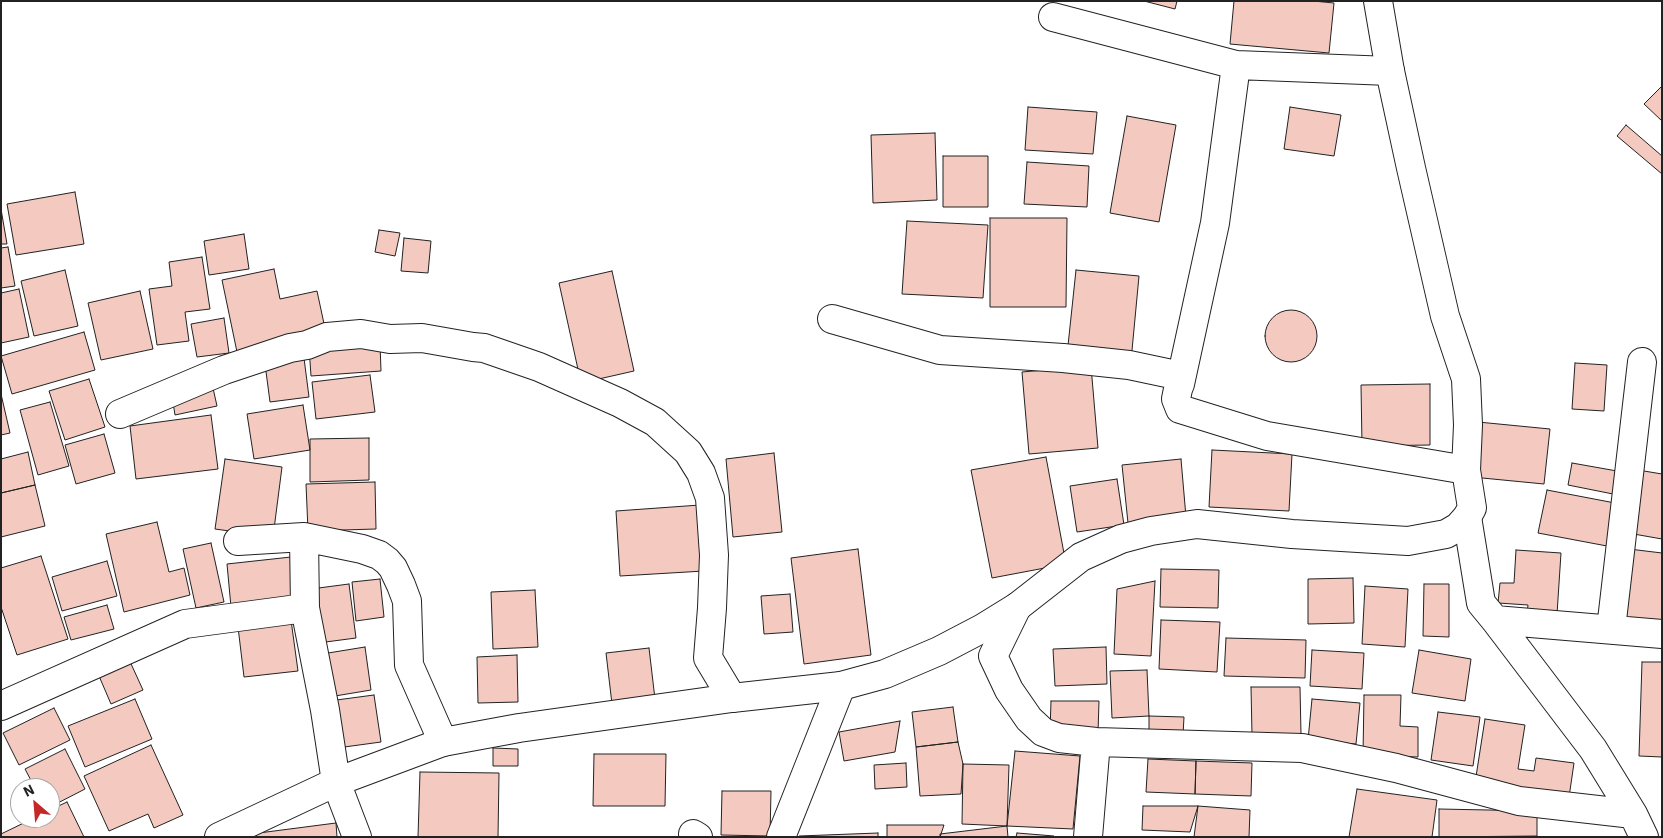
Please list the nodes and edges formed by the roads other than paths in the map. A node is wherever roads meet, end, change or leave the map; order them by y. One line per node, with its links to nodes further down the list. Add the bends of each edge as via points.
1 (1378, 1): 4 (street)
2 (1053, 17): 3 (street)
3 (1236, 65): 4 (street); 7 (street, via 1215,223)
4 (1390, 71): 9 (street, via 1445,316 1466,379)
5 (832, 320): 7 (street, via 940,350 1128,365)
6 (1642, 362): 16 (street)
7 (1181, 376): 9 (street, via 1176,400 1180,409 1267,436)
8 (120, 414): 19 (street, via 224,370 290,348 327,337 361,334 390,340 422,338 484,348 540,367 620,403 655,422 688,452 701,473 710,498 714,555 708,658)
9 (1466, 470): 10 (street, via 1472,508)
10 (1467, 518): 13 (street, via 1446,534 1408,542 1197,524 1151,531 1121,539 1082,557); 15 (street, via 1480,603)
11 (304, 537): 12 (street); 14 (street); 21 (street, via 362,549 379,555 393,568 407,601 409,665)
12 (238, 541)
13 (1017, 607): 18 (street, via 939,651 885,674); 22 (street, via 993,656 1009,690 1029,719 1043,732 1059,738)
14 (305, 608): 20 (street, via 185,624); 23 (street)
15 (1495, 620): 16 (street); 24 (street, via 1593,749)
16 (1611, 629): 17 (street)
17 (1662, 634)
18 (841, 686): 19 (street); 27 (street)
19 (732, 698): 21 (street)
20 (1, 706)
21 (443, 742): 23 (street)
22 (1096, 742): 24 (street, via 1302,748 1396,768 1519,801); 28 (street)
23 (336, 782): 25 (street); 26 (street)
24 (1638, 826)
25 (219, 837)
26 (357, 837)
27 (781, 837)
28 (1088, 837)

